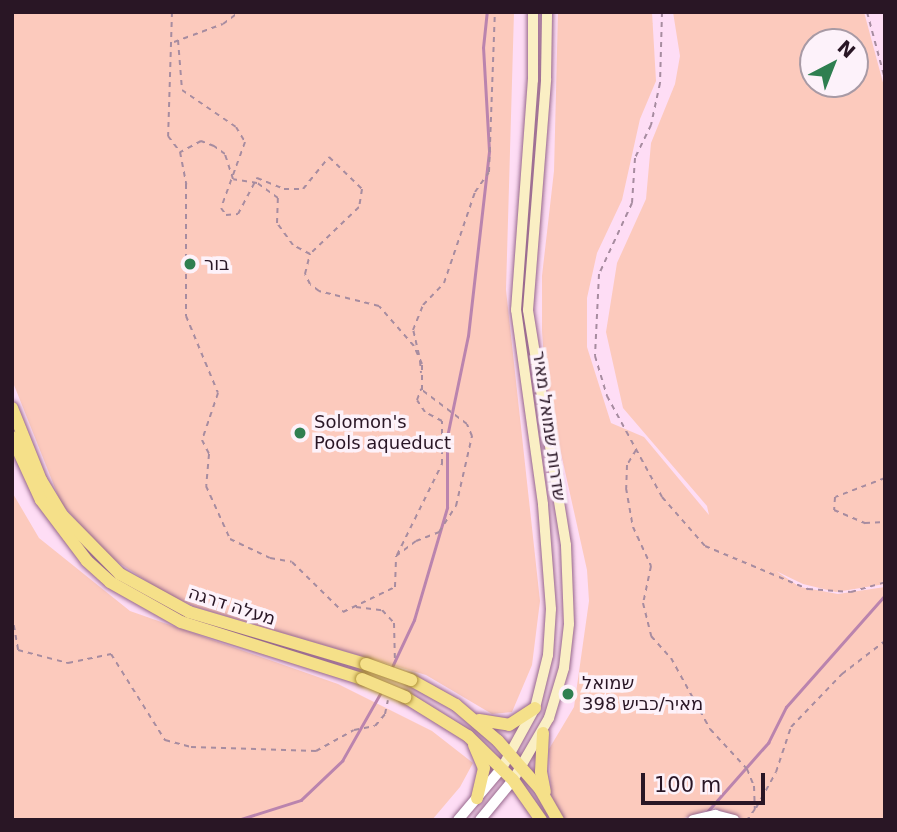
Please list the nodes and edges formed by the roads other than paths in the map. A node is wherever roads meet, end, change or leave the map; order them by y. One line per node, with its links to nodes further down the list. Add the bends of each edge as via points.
1 (533, 12): 5 (main road, שדרות שמואל מאיר, via 533,79 516,310 543,504 551,609 546,667)
2 (547, 12): 7 (main road, שדרות שמואל מאיר, via 528,310 570,596 564,668)
3 (12, 408): 6 (main road, מעלה דרגה, bridge, via 41,480 62,515 96,554 130,582 190,612 411,680)
4 (12, 437): 8 (main road, מעלה דרגה, bridge, via 48,510 87,561 110,582 181,622 405,697)
5 (535, 708): 6 (main road, via 509,725); 9 (main road, שדרות שמואל מאיר)
6 (470, 716): 9 (main road, מעלה דרגה)
7 (543, 733): 11 (main road, שדרות שמואל מאיר); 14 (main road, via 541,772)
8 (468, 736): 10 (main road, מעלה דרגה); 13 (main road, via 484,768)
9 (511, 755): 10 (main road, שדרות שמואל מאיר); 11 (main road, מעלה דרגה)
10 (502, 768): 12 (main road, מעלה דרגה); 13 (street, שדרות שמואל מאיר)
11 (523, 768): 12 (main road, שדרות שמואל מאיר); 14 (main road, מעלה דרגה)
12 (513, 780): 16 (street, שדרות שמואל מאיר); 17 (main road, מעלה דרגה)
13 (477, 798): 15 (street, שדרות שמואל מאיר)
14 (548, 802): 18 (main road)
15 (458, 820)
16 (480, 820)
17 (541, 820)
18 (558, 820)
19 (693, 820): 20 (street, via 715,815)
20 (734, 820)

